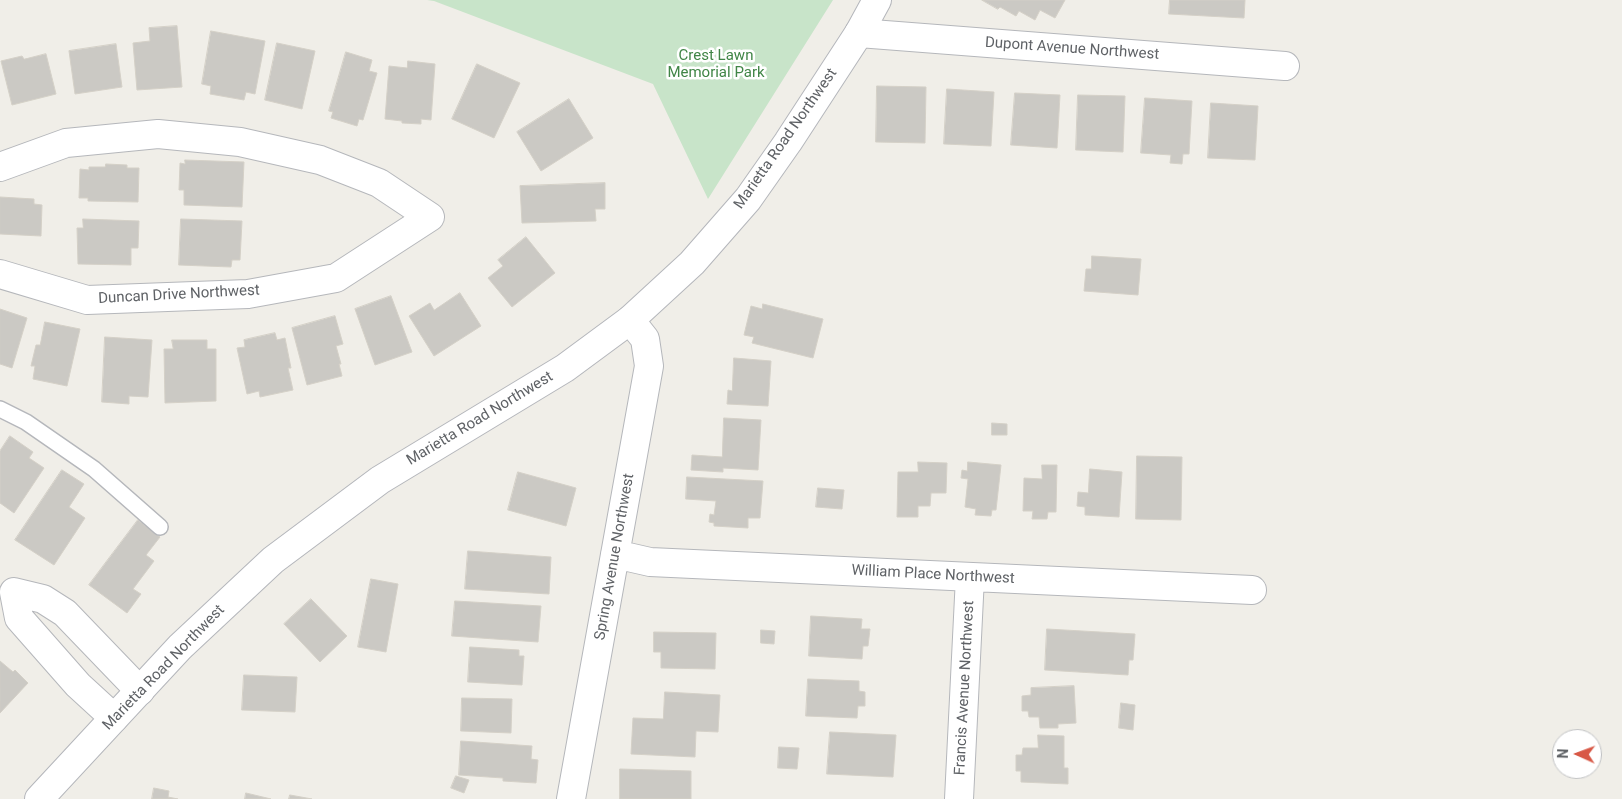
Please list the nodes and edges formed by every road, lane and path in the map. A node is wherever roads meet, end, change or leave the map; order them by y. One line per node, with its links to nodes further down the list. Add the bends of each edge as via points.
1 (877, 0): 2 (street, Marietta Road Northwest)
2 (858, 32): 3 (street, Dupont Avenue Northwest); 6 (street, Marietta Road Northwest, via 748,198 692,263)
3 (1285, 66)
4 (0, 167): 5 (street, Duncan Drive Northwest, via 66,142 158,134 240,142 320,160 362,176 379,183 430,217 336,278 248,294 87,300)
5 (0, 274)
6 (630, 320): 9 (street, Spring Avenue Northwest, via 645,339 649,366); 13 (street, Marietta Road Northwest, via 565,368 380,480 273,560 180,647)
7 (0, 409): 8 (lane, via 26,422 94,469)
8 (160, 527)
9 (615, 554): 10 (street, William Place Northwest, via 650,562); 16 (street, Spring Avenue Northwest)
10 (970, 577): 12 (street, William Place Northwest); 17 (street, Francis Avenue Northwest)
11 (7, 588): 13 (street, via 43,599 65,613); 14 (street, via 19,618 78,685)
12 (1252, 590)
13 (140, 690): 14 (street, Marietta Road Northwest)
14 (114, 718): 15 (street, Marietta Road Northwest)
15 (39, 799)
16 (571, 799)
17 (959, 799)

